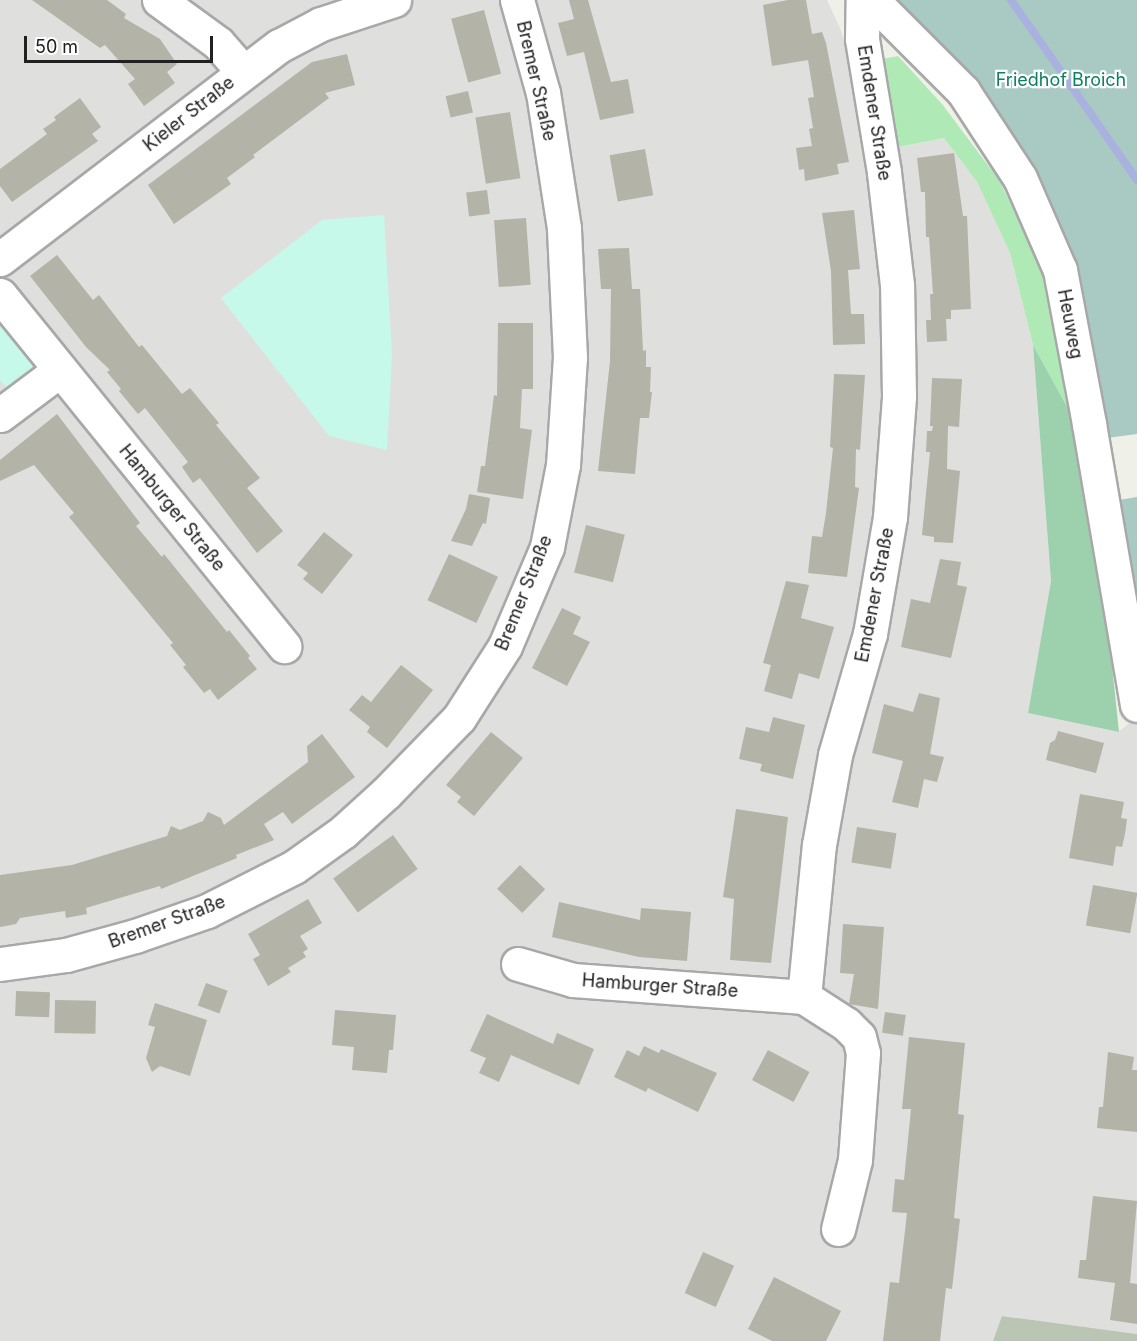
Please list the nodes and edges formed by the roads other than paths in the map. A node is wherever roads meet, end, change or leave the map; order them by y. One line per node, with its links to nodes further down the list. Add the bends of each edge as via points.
1 (159, 0): 6 (street, via 218,43)
2 (394, 0): 6 (street, Kieler Straße, via 321,24 279,46)
3 (517, 0): 13 (street, Bremer Straße, via 543,93 564,228 570,357 563,465 547,547 505,646 459,718 343,832 294,867 207,911 135,936 66,955)
4 (862, 0): 15 (street, Emdener Straße, via 862,39 884,171 897,285 898,396 890,517 870,634 831,777 819,845)
5 (872, 0): 12 (street, Heuweg, via 963,91 1020,178 1060,270)
6 (243, 72): 7 (street, Kieler Straße)
7 (0, 259)
8 (0, 295): 9 (street)
9 (60, 370): 10 (street); 11 (street, Hamburger Straße)
10 (0, 415)
11 (284, 646)
12 (1137, 705)
13 (0, 964)
14 (518, 964): 15 (street, Hamburger Straße, via 573,980)
15 (804, 997): 16 (street, via 846,1024 859,1037 863,1053 855,1160)
16 (838, 1229)

